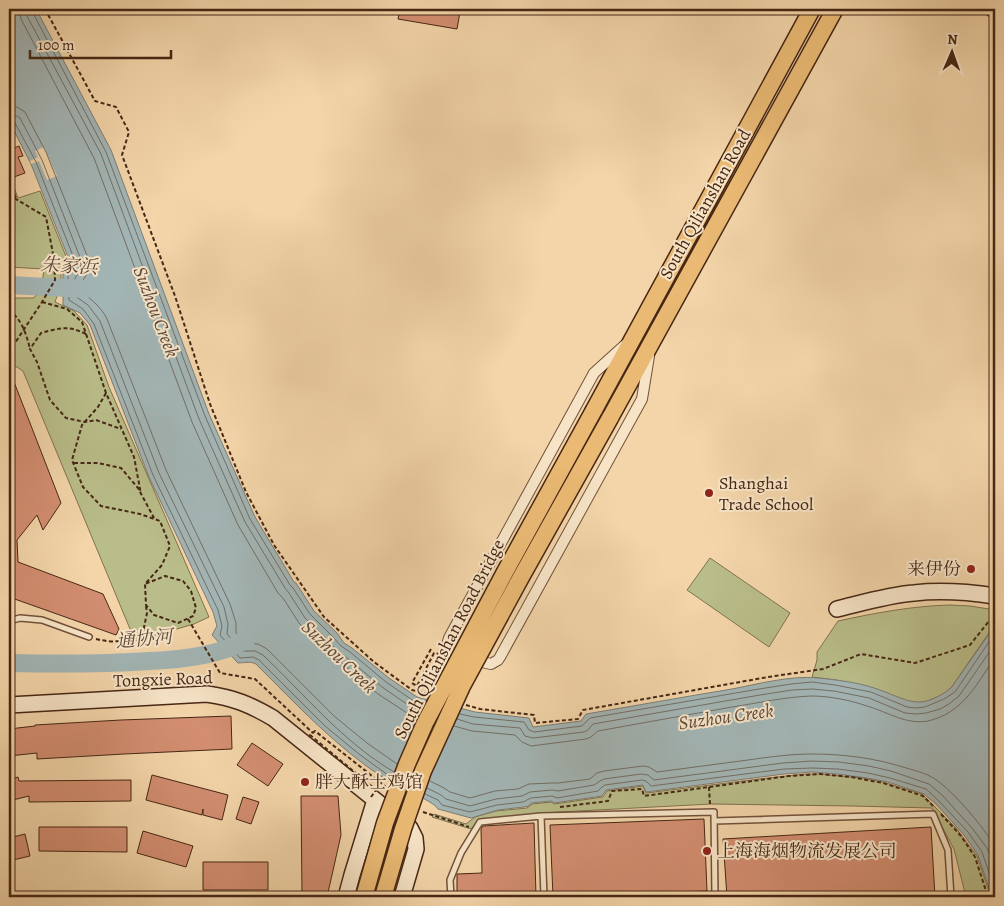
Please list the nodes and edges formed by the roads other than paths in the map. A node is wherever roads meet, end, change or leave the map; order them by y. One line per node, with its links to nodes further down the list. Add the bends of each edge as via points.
1 (812, 9): 3 (main road, South Qilianshan Road)
2 (835, 9): 4 (main road, South Qilianshan Road)
3 (634, 337): 4 (street, via 594,373 449,638 448,649 455,656 487,663 500,657 642,399); 5 (main road, South Qilianshan Road)
4 (650, 346): 6 (main road, South Qilianshan Road)
5 (594, 410): 16 (main road, South Qilianshan Road Bridge, bridge, via 425,722 396,794)
6 (610, 418): 17 (main road, South Qilianshan Road Bridge, bridge, via 462,686 423,771)
7 (995, 596): 8 (street, via 913,593)
8 (837, 609)
9 (9, 621): 10 (lane, via 20,618 42,620)
10 (89, 637)
11 (9, 705): 12 (street, Tongxie Road, via 207,694 222,696 247,704 273,718)
12 (373, 799): 15 (street); 18 (street, Tongxie Road, via 410,828 415,838 416,849)
13 (541, 816): 14 (lane, via 714,812); 19 (lane, via 480,822 461,853 450,880); 20 (lane)
14 (714, 821): 21 (lane); 22 (lane, via 933,814 948,850)
15 (346, 897)
16 (364, 897)
17 (383, 897)
18 (402, 897)
19 (451, 897)
20 (544, 897)
21 (715, 897)
22 (952, 897)

